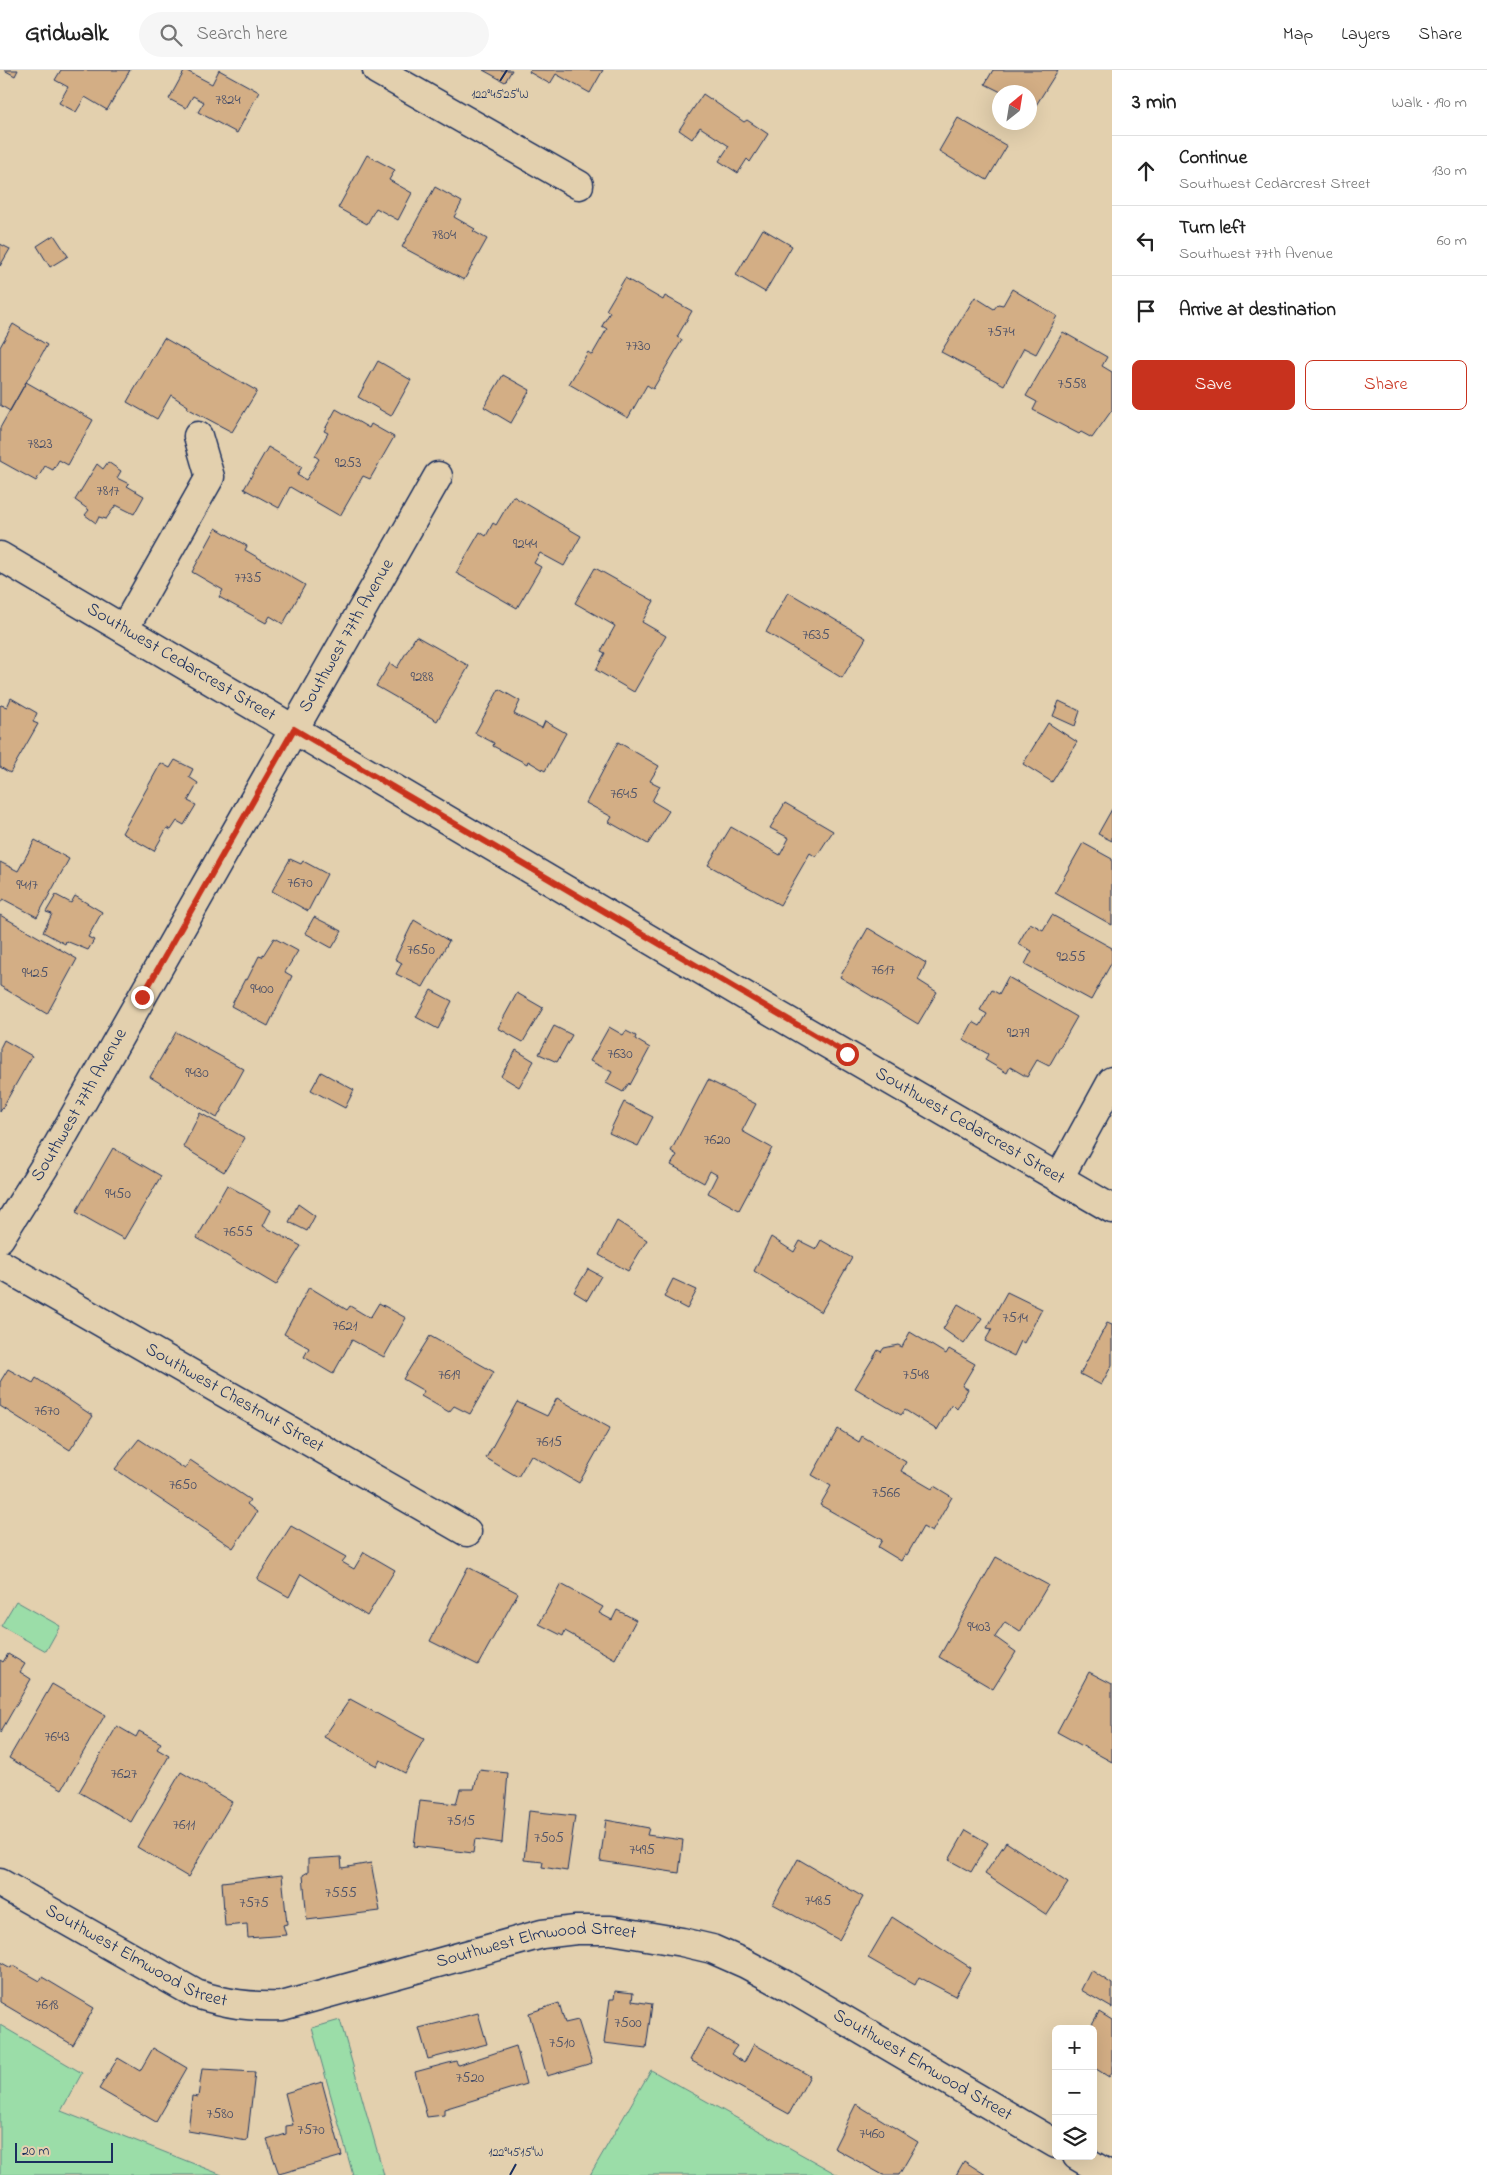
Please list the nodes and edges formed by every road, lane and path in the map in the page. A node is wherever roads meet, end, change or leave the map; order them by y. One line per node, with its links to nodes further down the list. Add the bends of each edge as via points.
1 (377, 70): 2 (street)
2 (579, 185)
3 (198, 436): 6 (street, via 210,477)
4 (438, 476): 7 (street, Southwest 77th Avenue)
5 (0, 556): 6 (street, Southwest Cedarcrest Street)
6 (124, 629): 7 (street, Southwest Cedarcrest Street)
7 (294, 729): 9 (street, Southwest Cedarcrest Street); 11 (street, Southwest 77th Avenue, via 55,1150)
8 (1112, 1081): 9 (street)
9 (1059, 1178): 10 (street, Southwest Cedarcrest Street)
10 (1112, 1209)
11 (0, 1238)
12 (0, 1264): 13 (street, Southwest Chestnut Street)
13 (467, 1532)
14 (0, 1883): 15 (street, Southwest Elmwood Street, via 196,1994 226,2004 253,2007 282,2006 542,1934 611,1930 712,1949 746,1964)
15 (1052, 2142)
16 (1084, 2160): 17 (street)
17 (1109, 2175)

